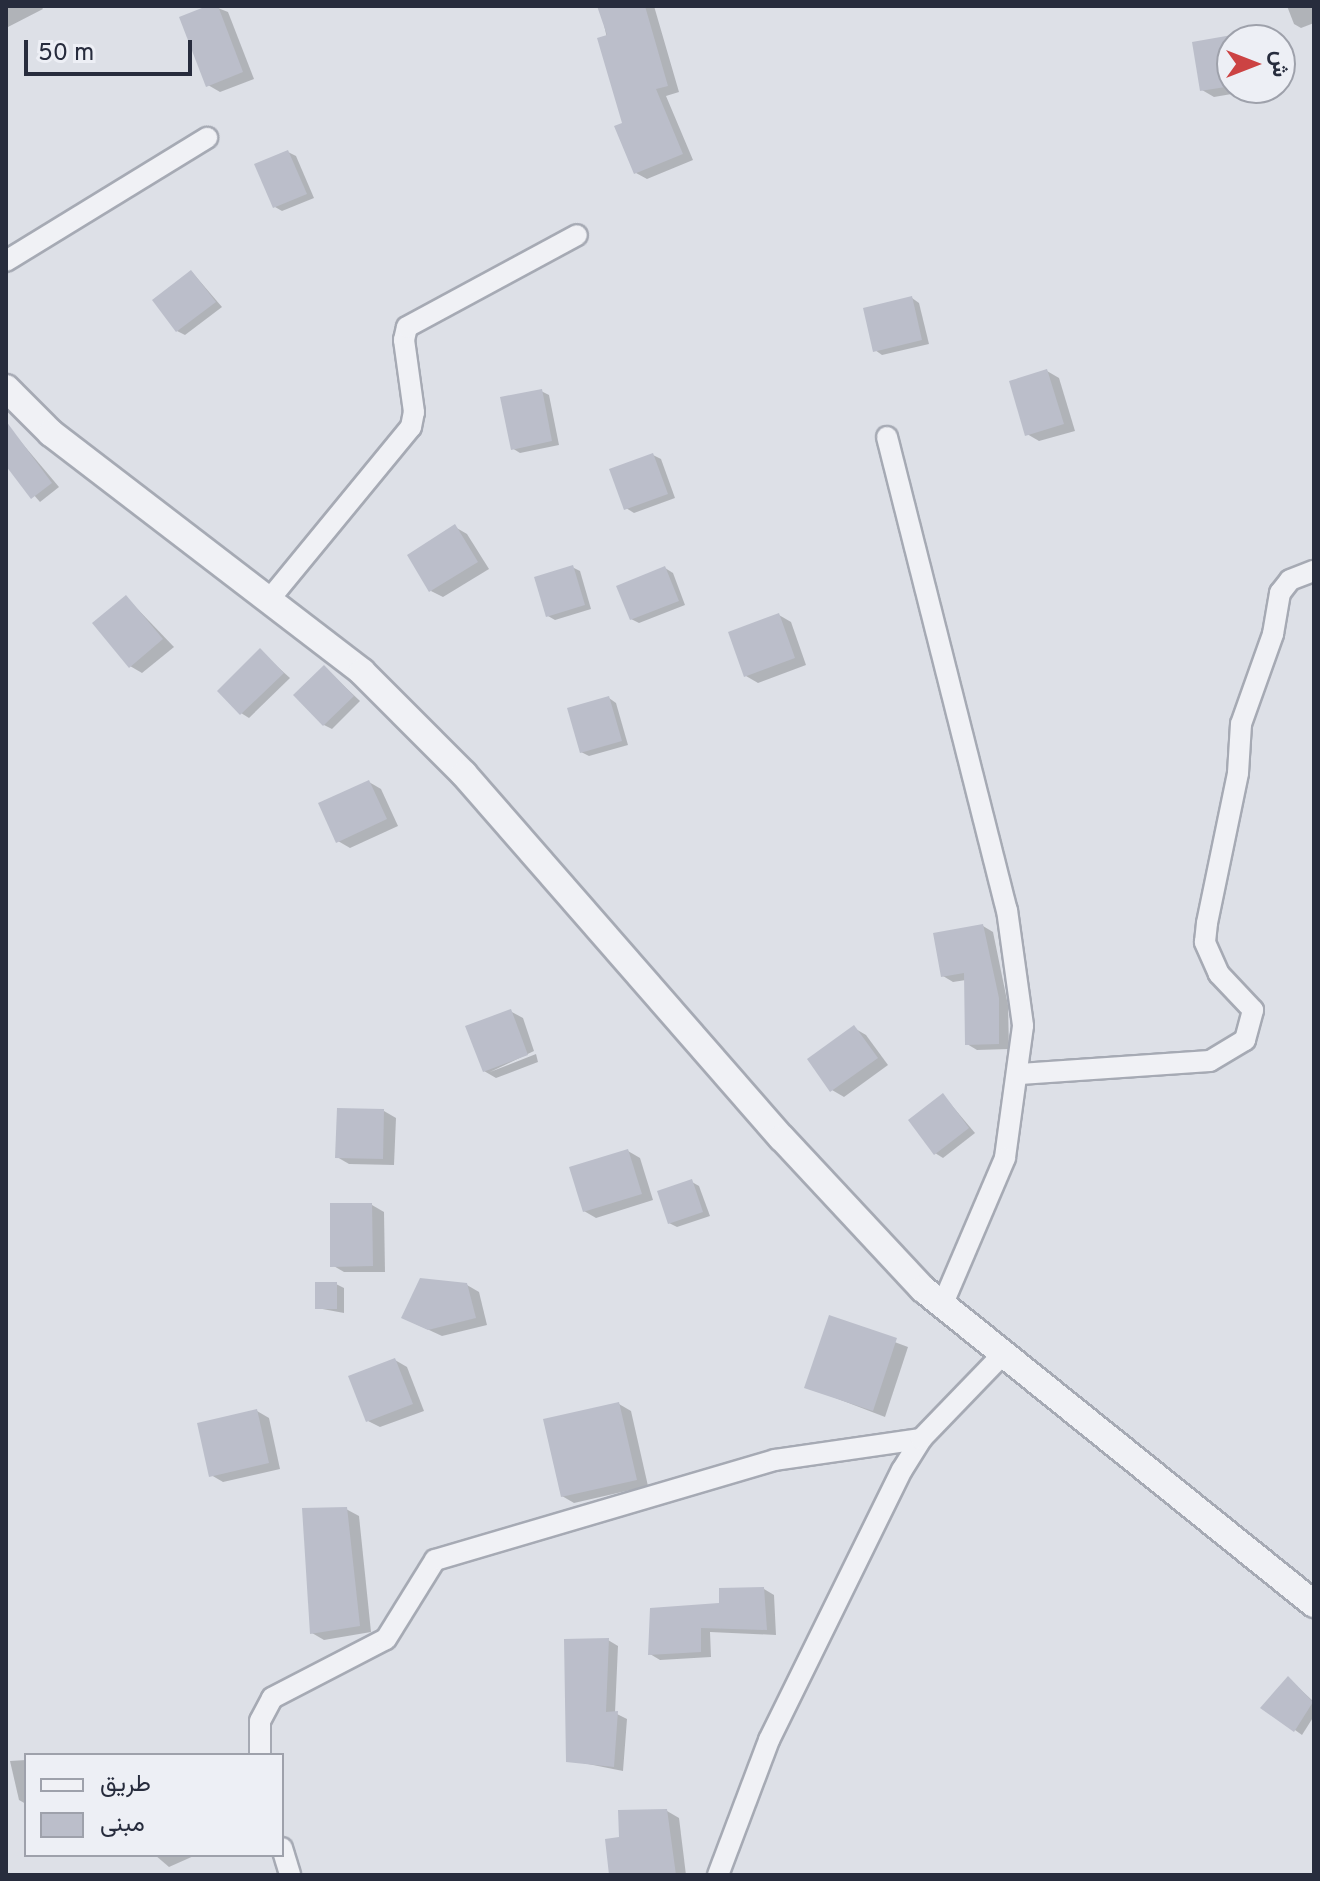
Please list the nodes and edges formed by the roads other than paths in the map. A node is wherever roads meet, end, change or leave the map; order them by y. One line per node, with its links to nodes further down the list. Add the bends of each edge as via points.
1 (207, 138): 3 (street)
2 (577, 235): 7 (street, via 407,327 411,427)
3 (6, 261)
4 (6, 388): 7 (street, via 51,433)
5 (887, 437): 8 (street, via 1007,910 1023,1026)
6 (1314, 571): 8 (street, via 1290,580 1280,593 1273,634 1241,724 1238,773 1207,923 1205,942 1219,974 1253,1010 1245,1040 1210,1061)
7 (268, 601): 9 (street, via 362,672 464,774 782,1138)
8 (1020, 1074): 9 (street, via 1005,1158)
9 (942, 1306): 10 (street)
10 (1002, 1355): 11 (street); 12 (street)
11 (921, 1439): 13 (street, via 775,1460 435,1560 386,1639 272,1698 260,1721); 16 (street, via 769,1740)
12 (1314, 1604)
13 (260, 1753)
14 (284, 1855): 15 (street)
15 (290, 1875)
16 (718, 1875)

